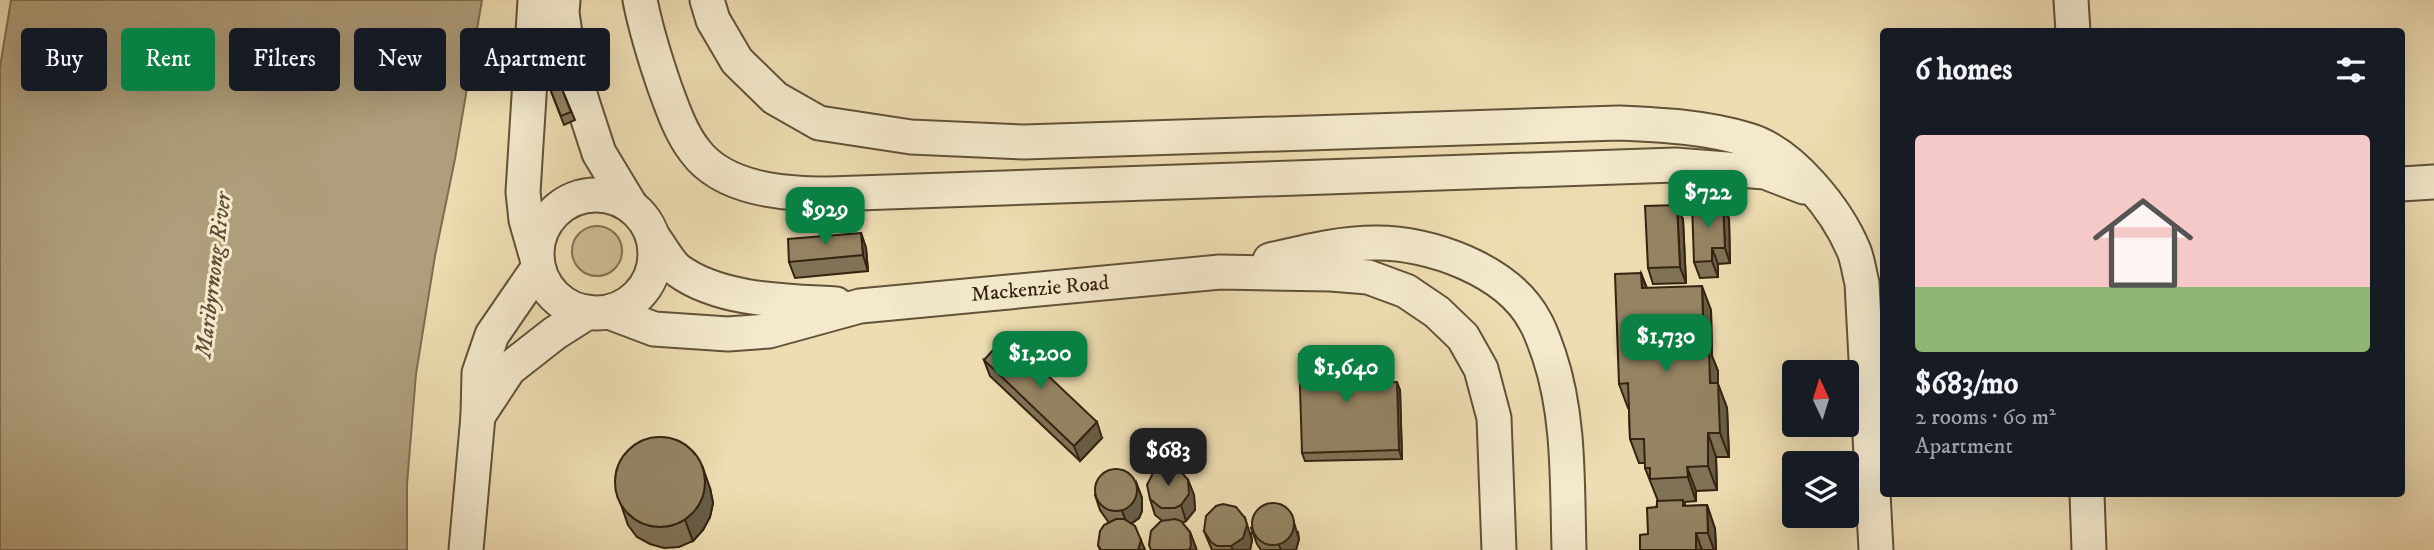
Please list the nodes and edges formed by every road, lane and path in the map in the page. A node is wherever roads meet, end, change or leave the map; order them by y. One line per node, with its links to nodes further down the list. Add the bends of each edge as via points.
1 (536, 0): 12 (lane, via 523,192)
2 (563, 0): 10 (lane, via 568,54 599,153)
3 (640, 0): 9 (lane, via 677,121 696,153 741,183 773,190 830,194 1675,165 1765,172 1797,182)
4 (707, 0): 9 (lane, via 737,61 775,98 819,123 911,137 1024,142 1619,123 1669,126 1750,141 1779,155)
5 (2071, 0): 6 (lane)
6 (2073, 28)
7 (2434, 182): 8 (lane)
8 (2405, 184)
9 (1820, 196): 21 (lane, via 1854,251 1862,283)
10 (631, 206): 11 (lane, via 645,219); 12 (lane, via 595,195 560,207 539,238)
11 (653, 237): 14 (lane, Mackenzie Road, via 678,271 713,288 746,296); 15 (lane, via 656,253 647,284 624,306)
12 (538, 262): 15 (lane, via 545,284 557,298 571,308); 16 (lane, via 492,335 479,373)
13 (1220, 272): 14 (lane, Mackenzie Road); 19 (lane, Mackenzie Road, via 1368,277 1406,291 1463,337 1481,369 1494,418); 20 (lane, Mackenzie Road, via 1330,247 1406,245 1478,269 1512,292 1534,319 1558,391 1565,441)
14 (860, 306): 15 (lane, Mackenzie Road, via 769,331 728,334 654,329)
15 (598, 312): 16 (lane, via 555,333 509,369)
16 (478, 416): 18 (lane)
17 (2087, 497): 22 (lane)
18 (466, 550)
19 (1499, 550)
20 (1569, 550)
21 (1876, 550)
22 (2089, 550)

